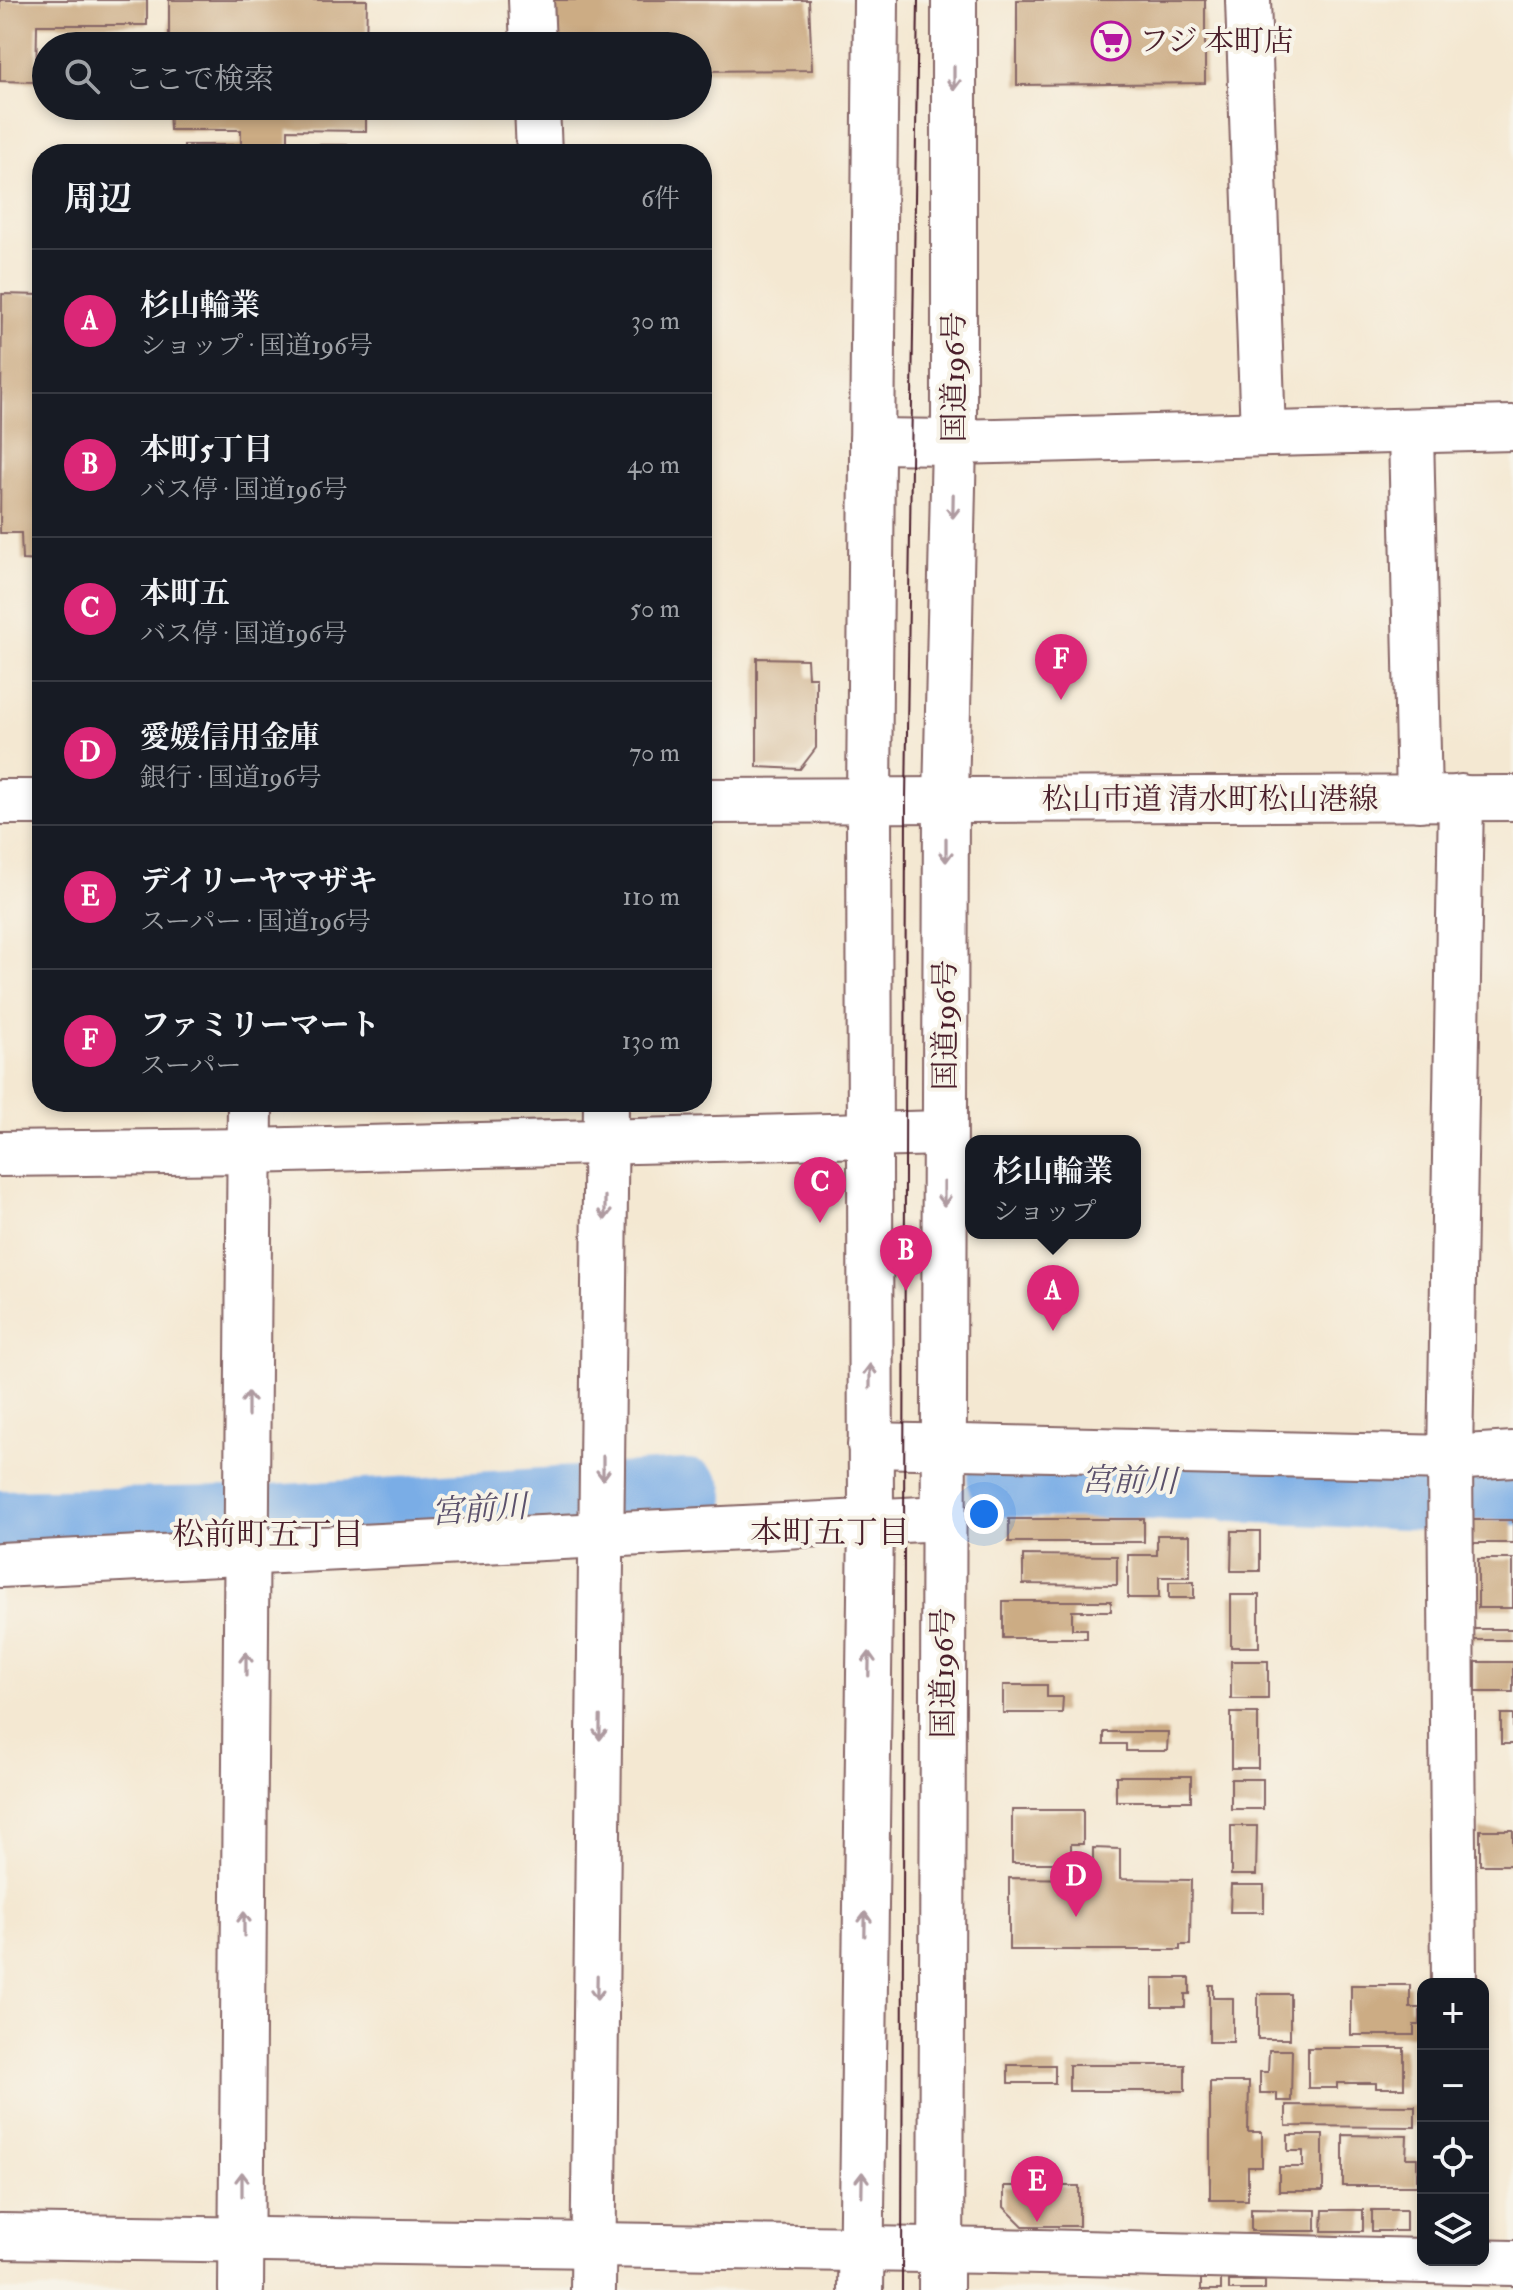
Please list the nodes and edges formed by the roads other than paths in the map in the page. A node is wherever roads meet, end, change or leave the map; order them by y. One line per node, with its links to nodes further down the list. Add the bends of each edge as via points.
1 (531, 0): 5 (main road)
2 (876, 0): 11 (main road, 国道196号)
3 (954, 0): 12 (main road, 国道196号, one-way to 12)
4 (1248, 0): 10 (main road)
5 (532, 32)
6 (538, 120): 7 (main road)
7 (539, 144)
8 (1513, 428): 9 (main road)
9 (1411, 432): 10 (main road); 13 (main road)
10 (1263, 434): 12 (main road)
11 (872, 441): 12 (main road); 15 (main road, 国道196号)
12 (954, 442): 15 (main road, 国道196号, one-way to 15)
13 (1440, 798): 14 (main road, 松山市道 清水町松山港線); 15 (main road, 松山市道 清水町松山港線); 28 (main road)
14 (1513, 798)
15 (907, 799): 16 (main road, 松山市道 清水町松山港線); 21 (main road, 国道196号); 22 (main road, 国道196号, one-way to 22)
16 (712, 801)
17 (0, 802): 18 (main road)
18 (32, 802)
19 (250, 1112): 23 (main road)
20 (606, 1121): 21 (main road); 23 (main road); 31 (main road, one-way to 31)
21 (869, 1133): 22 (main road); 25 (main road, 国道196号, one-way to 21)
22 (944, 1133): 26 (main road, 国道196号, one-way to 26)
23 (250, 1151): 24 (main road); 32 (main road, one-way to 23)
24 (0, 1154)
25 (870, 1445): 26 (main road); 30 (main road, 国道196号)
26 (943, 1446): 28 (main road); 29 (main road, 国道196号)
27 (1513, 1454): 28 (main road)
28 (1450, 1458): 34 (main road)
29 (943, 1518): 30 (main road); 40 (main road, 国道196号)
30 (871, 1520): 31 (main road); 39 (main road, 国道196号, one-way to 30)
31 (603, 1534): 32 (main road); 37 (main road, one-way to 37)
32 (247, 1554): 33 (main road); 36 (main road, one-way to 32)
33 (0, 1565)
34 (1454, 1978)
35 (0, 2236): 36 (main road)
36 (241, 2240): 37 (main road); 42 (main road)
37 (593, 2245): 39 (main road); 43 (main road)
38 (1513, 2263): 41 (main road)
39 (861, 2269): 40 (main road)
40 (941, 2270): 41 (main road)
41 (1456, 2270)
42 (241, 2290)
43 (593, 2290)

